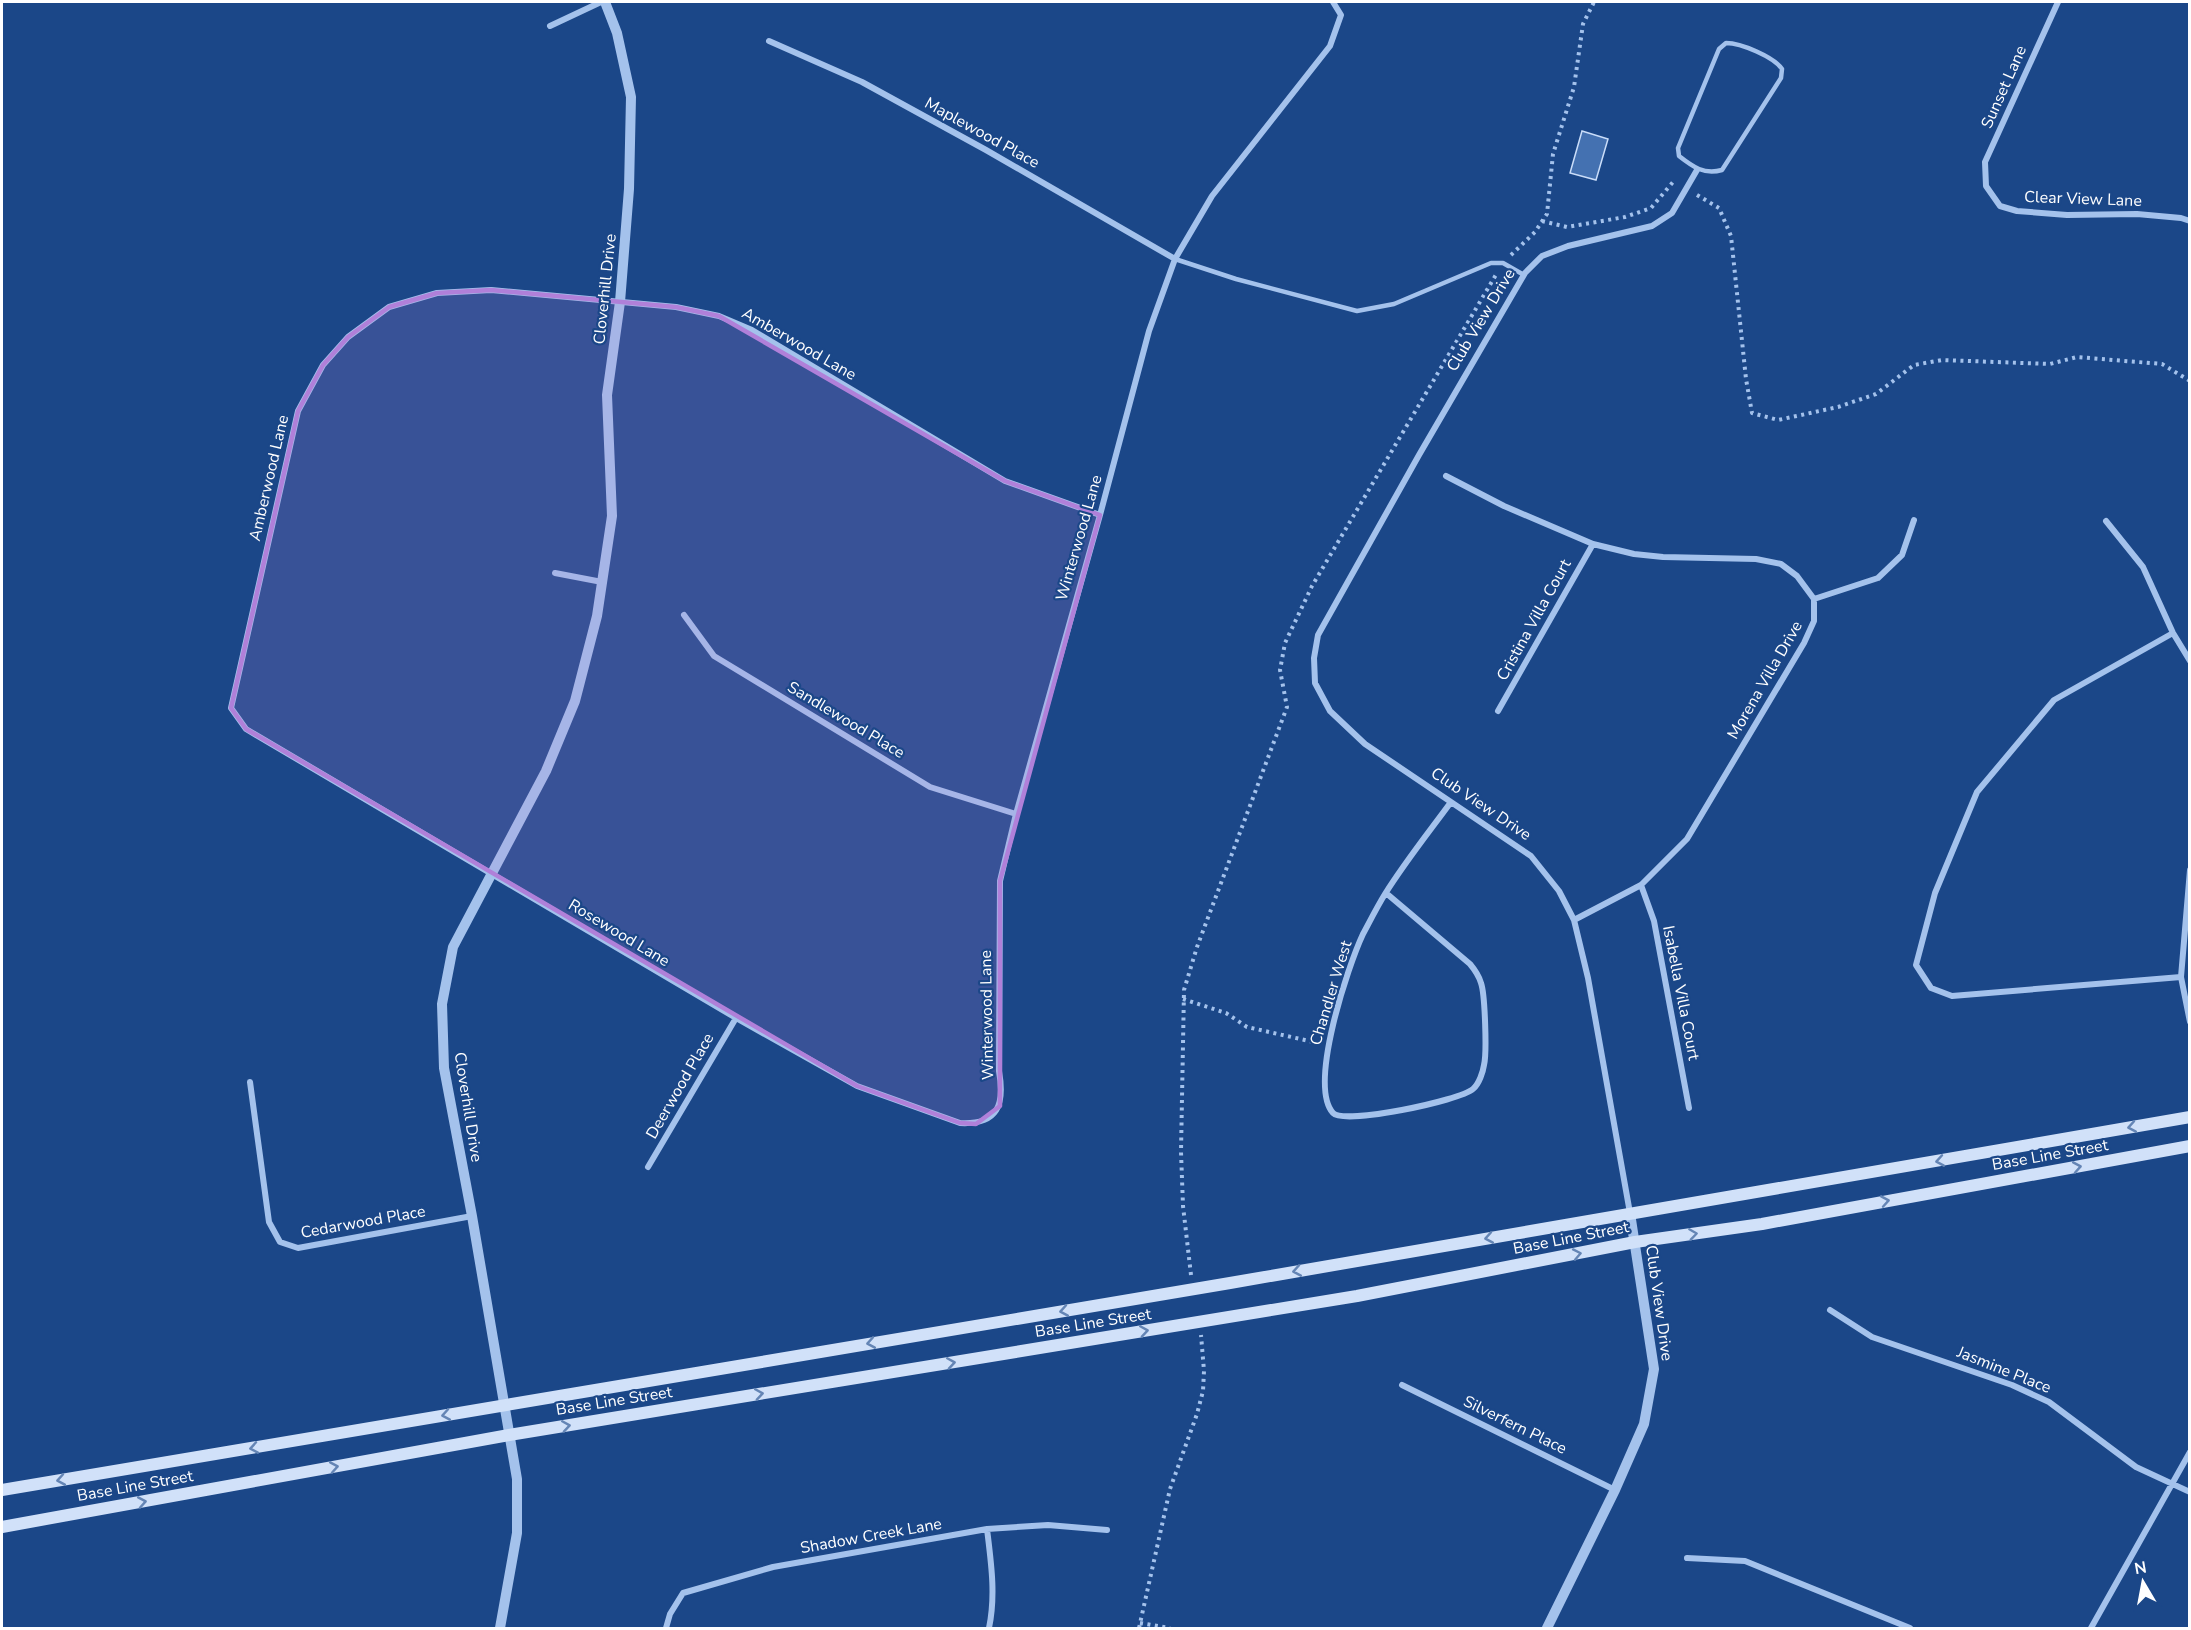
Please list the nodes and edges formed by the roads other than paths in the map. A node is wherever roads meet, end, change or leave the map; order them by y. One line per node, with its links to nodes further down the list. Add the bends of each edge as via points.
1 (603, 2): 4 (street); 11 (street, Cloverhill Drive, via 617,33 631,97)
2 (1333, 2): 9 (street, Winterwood Lane, via 1341,15 1330,46 1212,196)
3 (2058, 2): 7 (street, Sunset Lane, via 1985,162)
4 (550, 26)
5 (770, 41): 9 (street, Maplewood Place, via 862,82)
6 (1697, 170): 6 (lane, via 1722,170 1781,78 1778,62 1735,43 1726,43 1719,50 1678,148 1679,156); 10 (street, Club View Drive, via 1672,213 1652,226 1568,246 1542,256)
7 (1986, 186): 8 (street, Clear View Lane, via 2000,206 2018,211 2137,214)
8 (2190, 221)
9 (1175, 260): 10 (lane, via 1357,311 1394,304 1491,263 1503,263); 13 (street, Winterwood Lane, via 1149,332)
10 (1524, 275): 25 (street, Club View Drive, via 1318,635 1314,658 1315,683 1330,711 1365,744)
11 (620, 302): 13 (street, Amberwood Lane, via 719,315 752,330 1005,481); 18 (street, Cloverhill Drive, via 608,395 612,516); 24 (street, Amberwood Lane, via 491,290 437,293 389,307 348,337 323,365 298,411 237,675 231,708)
12 (1446, 476): 16 (street)
13 (1100, 515): 26 (street, Winterwood Lane)
14 (1914, 520): 19 (street, via 1902,555 1878,578)
15 (2106, 521): 21 (street, via 2143,567)
16 (1593, 544): 19 (street, via 1634,554 1756,558 1782,564); 23 (street, Cristina Villa Court)
17 (555, 573): 18 (street)
18 (602, 582): 28 (street, Cloverhill Drive, via 575,700 546,771)
19 (1815, 599): 29 (street, Morena Villa Drive, via 1814,621 1804,643 1687,839)
20 (684, 615): 26 (street, Sandlewood Place, via 714,656 930,787)
21 (2173, 633): 22 (street); 32 (street, via 2054,700 1977,792 1935,893 1916,965 1931,988 1952,996)
22 (2190, 661)
23 (1498, 711)
24 (246, 729): 28 (street, Rosewood Lane)
25 (1451, 802): 30 (street, Chandler West); 31 (street, Club View Drive, via 1531,856 1559,891)
26 (1016, 814): 37 (street, Winterwood Lane, via 1000,880 999,1071 1003,1091 1000,1106)
27 (2190, 870): 32 (street)
28 (491, 873): 33 (street, Rosewood Lane); 42 (street, Cloverhill Drive, via 453,946 442,1004 444,1068)
29 (1641, 885): 31 (street, Morena Villa Drive); 36 (street, Isabella Villa Court, via 1654,921)
30 (1386, 893): 30 (street, Chandler West, via 1479,976 1485,1064 1475,1087 1446,1101 1339,1117 1328,1104 1325,1091 1327,1045 1362,936)
31 (1574, 920): 41 (street, Club View Drive)
32 (2181, 977): 34 (street)
33 (736, 1018): 37 (street, Rosewood Lane, via 857,1086 960,1123 976,1124); 40 (street, Deerwood Place)
34 (2190, 1022)
35 (250, 1082): 42 (street, Cedarwood Place, via 269,1222 280,1242 298,1248)
36 (1689, 1108)
37 (990, 1117)
38 (2190, 1117): 41 (main road, Base Line Street, one-way to 41)
39 (2190, 1146): 43 (main road, Base Line Street, one-way to 39, via 1762,1224)
40 (648, 1167)
41 (1630, 1213): 43 (street, Club View Drive); 46 (main road, Base Line Street, one-way to 46)
42 (472, 1216): 46 (street, Cloverhill Drive)
43 (1635, 1242): 47 (main road, Base Line Street, one-way to 43, via 1357,1296); 51 (street, Club View Drive, via 1654,1369 1644,1424)
44 (1830, 1310): 49 (street, Jasmine Place, via 1872,1337 2012,1384 2049,1402 2136,1467)
45 (1402, 1385): 51 (street, Silverfern Place)
46 (504, 1405): 47 (street, Cloverhill Drive); 50 (main road, Base Line Street, one-way to 50)
47 (509, 1435): 53 (main road, Base Line Street, one-way to 47); 57 (street, Cloverhill Drive, via 517,1479 517,1533)
48 (2190, 1452): 49 (street)
49 (2172, 1485): 52 (street, Jasmine Place); 62 (street)
50 (2, 1490)
51 (1615, 1490): 60 (street, Club View Drive)
52 (2190, 1492)
53 (2, 1527)
54 (987, 1529): 55 (street, Shadow Creek Lane, via 1048,1525); 58 (street, Shadow Creek Lane, via 773,1567 683,1593); 59 (street, via 993,1610)
55 (1107, 1530)
56 (1687, 1558): 61 (street, via 1745,1561)
57 (500, 1629)
58 (666, 1629)
59 (989, 1629)
60 (1547, 1629)
61 (1910, 1629)
62 (2091, 1629)

